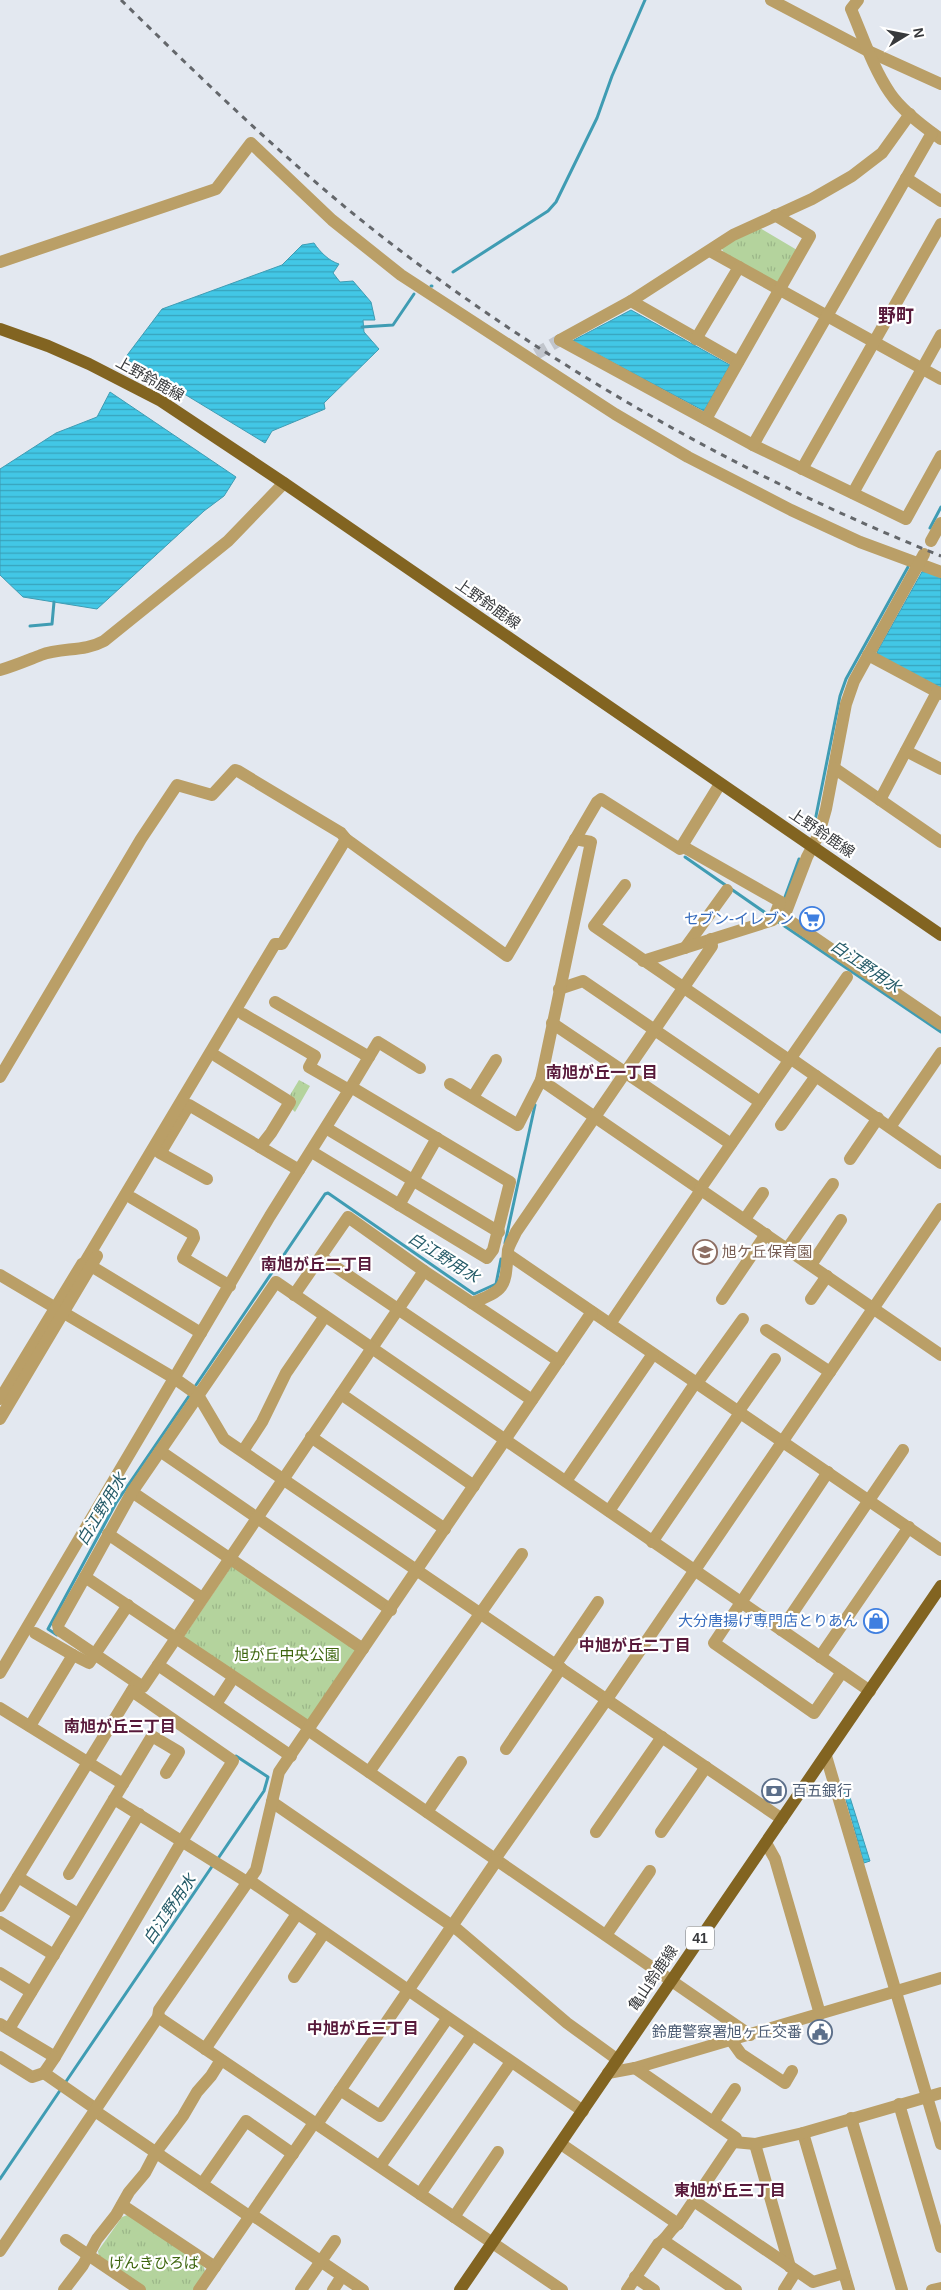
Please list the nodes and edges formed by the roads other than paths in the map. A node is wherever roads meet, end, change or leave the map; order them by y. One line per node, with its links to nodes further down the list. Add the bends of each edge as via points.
1 (771, 0): 3 (street)
2 (858, 0): 3 (street, via 851,9)
3 (868, 51): 4 (street); 5 (street, via 890,93)
4 (941, 84)
5 (910, 114): 6 (street); 9 (street, via 882,153 867,165 812,199)
6 (936, 136): 7 (street)
7 (906, 178): 8 (street); 16 (street)
8 (941, 201)
9 (775, 215): 11 (street, via 733,235); 14 (street, via 810,236)
10 (941, 224): 20 (street)
11 (710, 251): 13 (street); 15 (street)
12 (0, 262): 30 (street, via 216,189 251,143 332,220 401,275 615,414 754,492 860,542)
13 (739, 268): 14 (street); 19 (street)
14 (779, 290): 16 (street); 21 (street)
15 (631, 302): 19 (street); 24 (street, via 560,340)
16 (826, 316): 20 (street); 25 (street)
17 (0, 329): 28 (main road, 上野鈴鹿線, via 89,364 161,401)
18 (941, 335): 22 (street)
19 (696, 340): 21 (street)
20 (874, 342): 22 (street); 27 (street)
21 (738, 362): 24 (street)
22 (922, 369): 23 (street); 29 (street)
23 (941, 379)
24 (706, 420): 25 (street)
25 (753, 445): 27 (street)
26 (941, 456): 29 (street, via 906,519)
27 (802, 469): 29 (street)
28 (284, 483): 33 (street, via 228,540 104,641 84,649 42,654); 38 (main road, 上野鈴鹿線)
29 (853, 493)
30 (921, 559): 31 (street); 32 (street)
31 (941, 572)
32 (868, 655): 34 (street); 36 (street, via 846,704)
33 (0, 670)
34 (939, 693): 35 (street)
35 (906, 751): 37 (street); 39 (street)
36 (834, 768): 39 (street); 44 (street, via 826,808)
37 (941, 769)
38 (720, 784): 43 (street); 44 (main road, 上野鈴鹿線)
39 (880, 800): 42 (street)
40 (346, 839): 41 (street, via 507,956); 67 (street, via 235,770 212,795 177,785 141,839); 115 (street, via 279,944)
41 (575, 839): 43 (street, via 601,800 680,849); 54 (street, via 591,842)
42 (941, 842)
43 (682, 846): 47 (street)
44 (813, 847): 47 (street); 48 (main road, 上野鈴鹿線)
45 (625, 885): 51 (street, via 594,926)
46 (727, 890): 50 (street)
47 (784, 904): 49 (street, via 773,920); 52 (street, via 784,917)
48 (941, 935)
49 (712, 939): 50 (street); 53 (street, via 712,946)
50 (684, 948): 51 (street)
51 (644, 961): 53 (street)
52 (852, 970): 57 (street); 63 (street)
53 (684, 987): 59 (street); 63 (street)
54 (559, 989): 58 (street); 59 (street, via 583,981)
55 (275, 1002): 62 (street)
56 (243, 1014): 71 (street, via 315,1056 309,1068)
57 (940, 1021)
58 (552, 1023): 66 (street); 70 (street)
59 (655, 1030): 66 (street); 73 (street)
60 (941, 1053): 77 (street)
61 (216, 1056): 81 (street, via 290,1102)
62 (369, 1057): 65 (street, via 378,1042); 71 (street)
63 (790, 1059): 68 (street); 73 (street)
64 (496, 1060): 72 (street)
65 (420, 1068)
66 (624, 1073): 74 (street); 80 (street)
67 (0, 1076)
68 (816, 1076): 75 (street); 76 (street)
69 (450, 1084): 72 (street)
70 (539, 1084): 72 (street, via 518,1125); 74 (street)
71 (350, 1088): 78 (street); 79 (street)
72 (473, 1097)
73 (760, 1102): 80 (street)
74 (594, 1116): 90 (street); 101 (street, via 516,1232)
75 (878, 1118): 77 (street); 84 (street)
76 (781, 1125)
77 (890, 1127): 85 (street)
78 (326, 1128): 82 (street); 88 (street)
79 (437, 1138): 88 (street); 97 (street, via 510,1182)
80 (731, 1144): 90 (street)
81 (260, 1147): 83 (street, via 189,1105); 86 (street)
82 (312, 1152): 86 (street); 93 (street)
83 (160, 1153): 87 (street); 92 (street)
84 (850, 1159)
85 (941, 1163)
86 (299, 1170): 108 (street)
87 (207, 1180)
88 (413, 1180): 93 (street); 97 (street)
89 (833, 1184): 99 (street)
90 (700, 1189): 95 (street); 119 (street)
91 (763, 1192): 95 (street)
92 (132, 1198): 104 (street); 108 (street, via 193,1234 183,1258)
93 (399, 1205): 100 (street, via 487,1258)
94 (941, 1209): 114 (street)
95 (745, 1220): 98 (street)
96 (841, 1220): 103 (street)
97 (499, 1232): 100 (street)
98 (766, 1234): 99 (street); 110 (street)
99 (787, 1249): 103 (street)
100 (493, 1250): 101 (street)
101 (509, 1253): 112 (street, via 507,1277 498,1291); 116 (street)
102 (321, 1257): 105 (street, via 348,1217); 109 (street); 113 (street)
103 (811, 1265): 107 (street)
104 (91, 1266): 115 (street); 121 (street)
105 (424, 1271): 112 (street); 113 (street)
106 (0, 1275): 115 (street)
107 (827, 1276): 111 (street); 114 (street)
108 (230, 1286): 121 (street)
109 (294, 1295): 117 (street); 131 (street, via 276,1282)
110 (722, 1299)
111 (811, 1299)
112 (472, 1303): 126 (street)
113 (398, 1308): 122 (street); 133 (street)
114 (875, 1309): 123 (street); 127 (street)
115 (59, 1311): 128 (street); 132 (street); 135 (street)
116 (592, 1312): 119 (street); 126 (street)
117 (325, 1316): 122 (street); 141 (street, via 286,1373 262,1422)
118 (743, 1319): 129 (street)
119 (610, 1324): 124 (street)
120 (766, 1330): 127 (street)
121 (201, 1333): 128 (street)
122 (372, 1349): 130 (street); 137 (street)
123 (940, 1353)
124 (653, 1354): 129 (street); 144 (street)
125 (775, 1359): 134 (street)
126 (559, 1361): 133 (street)
127 (830, 1372): 138 (street)
128 (174, 1378): 131 (street); 177 (street)
129 (697, 1383): 134 (street); 148 (street)
130 (341, 1394): 136 (street); 145 (street)
131 (198, 1395): 140 (street); 141 (street, via 224,1439)
132 (0, 1399)
133 (532, 1400): 137 (street)
134 (739, 1412): 138 (street); 153 (street)
135 (0, 1419)
136 (311, 1438): 143 (street); 151 (street)
137 (505, 1440): 144 (street); 145 (street)
138 (781, 1441): 142 (street); 158 (street)
139 (903, 1450): 147 (street)
140 (160, 1451): 146 (street); 149 (street)
141 (243, 1451): 143 (street)
142 (828, 1472): 147 (street); 163 (street)
143 (284, 1478): 149 (street); 157 (street)
144 (566, 1482): 148 (street)
145 (474, 1486): 151 (street)
146 (132, 1492): 152 (street); 156 (street)
147 (870, 1501): 150 (street); 167 (street)
148 (608, 1511): 153 (street)
149 (256, 1518): 156 (street); 165 (street)
150 (909, 1527): 154 (street); 172 (street)
151 (445, 1529): 157 (street)
152 (108, 1534): 159 (street); 161 (street)
153 (652, 1542): 158 (street)
154 (941, 1550)
155 (522, 1554): 166 (street)
156 (230, 1558): 161 (street); 170 (street)
157 (417, 1570): 165 (street); 166 (street)
158 (693, 1570): 163 (street); 181 (street)
159 (84, 1576): 164 (street); 173 (street, via 58,1625 59,1630)
160 (941, 1586): 180 (main road, 亀山鈴鹿線 / 41)
161 (202, 1598): 169 (street)
162 (598, 1602): 175 (street)
163 (740, 1602): 167 (street); 176 (street, via 714,1643 814,1713)
164 (128, 1605): 169 (street); 173 (street)
165 (391, 1610): 170 (street)
166 (481, 1613): 175 (street); 193 (street)
167 (781, 1630): 172 (street)
168 (35, 1633): 171 (street)
169 (176, 1637): 174 (street); 178 (street)
170 (363, 1649): 185 (street)
171 (73, 1655): 173 (street); 184 (street)
172 (820, 1657): 176 (street)
173 (92, 1659): 179 (street)
174 (158, 1665): 179 (street, via 143,1687); 182 (street)
175 (558, 1666): 181 (street); 187 (street)
176 (842, 1672): 180 (street)
177 (0, 1673)
178 (233, 1678): 182 (street); 185 (street)
179 (134, 1687): 190 (street); 203 (street, via 232,1761)
180 (870, 1691): 189 (main road, 亀山鈴鹿線 / 41)
181 (607, 1699): 186 (street); 205 (street)
182 (216, 1704): 188 (street)
183 (0, 1708): 184 (street)
184 (30, 1726): 190 (street)
185 (309, 1729): 188 (street); 193 (street)
186 (662, 1737): 192 (street); 201 (street)
187 (506, 1749)
188 (291, 1756): 197 (street, via 279,1772)
189 (826, 1756): 200 (main road, 亀山鈴鹿線 / 41); 223 (street)
190 (88, 1762): 195 (street); 208 (street)
191 (461, 1762): 198 (street)
192 (706, 1767): 200 (street); 202 (street)
193 (369, 1772): 198 (street)
194 (166, 1773): 195 (street, via 179,1752 152,1736)
195 (123, 1784): 196 (street)
196 (114, 1799): 199 (street); 207 (street)
197 (272, 1802): 209 (street, via 256,1870); 214 (street)
198 (427, 1812): 205 (street)
199 (140, 1814): 203 (street); 211 (street)
200 (782, 1819): 204 (main road, 亀山鈴鹿線 / 41)
201 (596, 1832)
202 (661, 1832)
203 (182, 1841): 209 (street); 234 (street)
204 (766, 1843): 221 (main road, 亀山鈴鹿線 / 41); 225 (street, via 775,1859)
205 (496, 1859): 214 (street); 216 (street)
206 (650, 1871): 216 (street)
207 (69, 1874)
208 (18, 1877): 210 (street); 211 (street)
209 (248, 1881): 212 (street); 226 (street, via 159,2010)
210 (0, 1906)
211 (78, 1914): 217 (street)
212 (297, 1914): 215 (street); 232 (street)
213 (0, 1922): 217 (street)
214 (452, 1926): 222 (street); 236 (street, via 566,2024)
215 (324, 1933): 219 (street); 222 (street)
216 (606, 1935): 221 (street)
217 (54, 1955): 224 (street)
218 (0, 1972): 224 (street)
219 (294, 1977)
220 (941, 1978): 223 (street)
221 (671, 1980): 229 (street); 236 (main road, 亀山鈴鹿線 / 41)
222 (407, 1991): 227 (street); 243 (street)
223 (896, 1991): 225 (street); 245 (street)
224 (31, 1992): 228 (street)
225 (820, 2014): 229 (street)
226 (158, 2017): 232 (street); 247 (street)
227 (447, 2019): 230 (street); 243 (street, via 380,2116)
228 (5, 2027): 234 (street)
229 (750, 2035): 231 (street)
230 (472, 2036): 237 (street); 260 (street)
231 (731, 2040): 238 (street); 239 (street, via 741,2054 785,2083)
232 (205, 2049): 235 (street)
233 (0, 2057): 240 (street, via 32,2077)
234 (54, 2057): 240 (street)
235 (221, 2060): 251 (street); 257 (street)
236 (618, 2060): 241 (main road, 亀山鈴鹿線 / 41)
237 (511, 2062): 248 (street); 262 (street)
238 (635, 2068): 241 (street); 250 (street)
239 (792, 2071)
240 (44, 2073): 247 (street)
241 (608, 2074): 248 (main road, 亀山鈴鹿線 / 41)
242 (735, 2089): 250 (street)
243 (340, 2090): 251 (street)
244 (941, 2093): 245 (street)
245 (927, 2097): 246 (street); 256 (street)
246 (899, 2104): 249 (street); 272 (street)
247 (96, 2110): 257 (street); 273 (street)
248 (582, 2111): 254 (main road, 亀山鈴鹿線 / 41)
249 (851, 2118): 252 (street); 295 (street)
250 (712, 2122): 253 (street, via 736,2138)
251 (316, 2124): 259 (street); 260 (street)
252 (803, 2133): 255 (street); 278 (street)
253 (734, 2142): 255 (street); 263 (street)
254 (560, 2144): 267 (street); 271 (main road, 亀山鈴鹿線 / 41)
255 (755, 2144): 277 (street)
256 (941, 2144)
257 (156, 2152): 261 (street); 264 (street)
258 (498, 2152): 266 (street)
259 (293, 2154): 261 (street, via 246,2121); 265 (street)
260 (380, 2166): 262 (street)
261 (202, 2184): 265 (street)
262 (420, 2194): 266 (street)
263 (694, 2201): 267 (street); 277 (street)
264 (122, 2205): 274 (street); 276 (street)
265 (250, 2215): 275 (street); 276 (street)
266 (454, 2217): 271 (street)
267 (678, 2224): 270 (street)
268 (66, 2240): 274 (street)
269 (335, 2241): 275 (street)
270 (664, 2241): 280 (street, via 658,2244); 292 (street)
271 (492, 2243): 288 (main road, 亀山鈴鹿線 / 41); 289 (street)
272 (941, 2247)
273 (0, 2251)
274 (88, 2254): 282 (street); 283 (street)
275 (321, 2262): 279 (street); 285 (street)
276 (215, 2267): 284 (street)
277 (793, 2269): 278 (street, via 813,2282); 293 (street)
278 (844, 2273): 294 (street)
279 (342, 2276): 286 (street); 287 (street)
280 (635, 2277): 290 (street); 291 (street)
281 (941, 2288): 296 (street)
282 (64, 2290)
283 (140, 2290)
284 (199, 2290)
285 (301, 2290)
286 (333, 2290)
287 (363, 2290)
288 (460, 2290)
289 (562, 2290)
290 (626, 2290)
291 (654, 2290)
292 (736, 2290)
293 (784, 2290)
294 (849, 2290)
295 (902, 2290)
296 (932, 2290)

